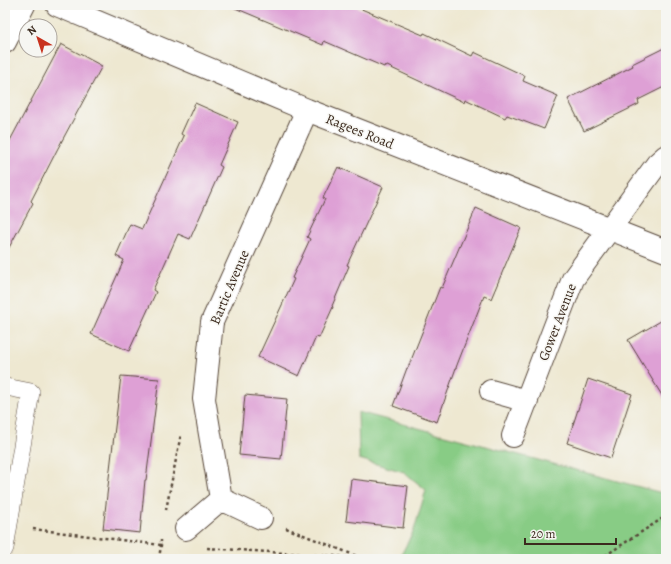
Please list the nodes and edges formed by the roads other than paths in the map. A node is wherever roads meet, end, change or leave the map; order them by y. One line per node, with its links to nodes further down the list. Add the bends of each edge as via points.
1 (24, 5): 3 (street)
2 (57, 5): 4 (street, Ragees Road)
3 (5, 42)
4 (307, 110): 6 (street, Ragees Road); 12 (street, Bartic Avenue, via 212,322 204,399)
5 (666, 156): 6 (street, Gower Avenue, via 657,164)
6 (610, 229): 7 (street, Ragees Road); 10 (street, Gower Avenue, via 573,279)
7 (666, 251)
8 (6, 387): 15 (lane, via 32,392)
9 (490, 391): 10 (street)
10 (527, 400): 11 (street, Gower Avenue)
11 (513, 436)
12 (221, 499): 13 (street); 14 (street)
13 (262, 518)
14 (186, 529)
15 (5, 548)

